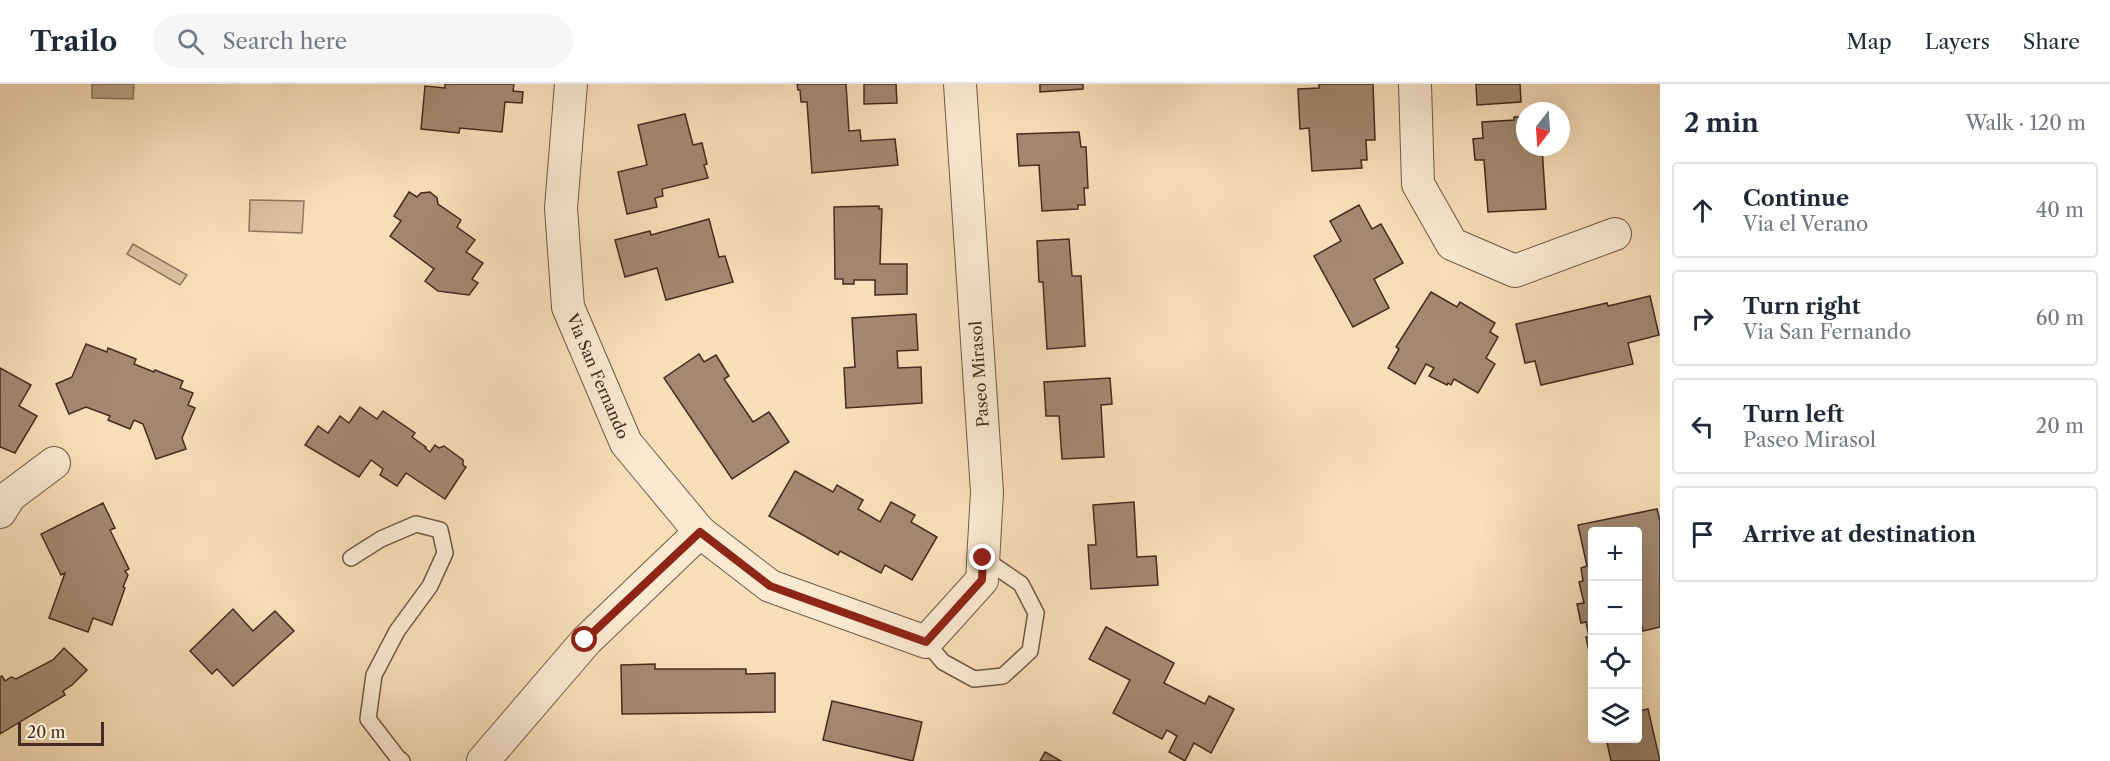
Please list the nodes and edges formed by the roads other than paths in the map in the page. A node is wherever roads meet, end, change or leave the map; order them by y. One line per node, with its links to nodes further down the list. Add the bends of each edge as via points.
1 (572, 84): 7 (street, Via San Fernando, via 561,208 568,307 626,444)
2 (960, 84): 9 (street, Paseo Mirasol, via 987,492)
3 (1414, 84): 4 (street, via 1418,184 1452,244 1515,271)
4 (1615, 234)
5 (54, 463): 6 (street, via 10,496)
6 (0, 512)
7 (700, 532): 10 (street, Via San Fernando, via 770,586); 12 (street, via 585,640)
8 (351, 558): 11 (lane, via 416,524 440,530 445,553 430,586 397,631 374,675 368,719)
9 (983, 558): 10 (street, Paseo Mirasol, via 982,580); 10 (lane, via 1021,584 1036,613 1030,651 1003,676 974,679 943,662)
10 (926, 642)
11 (402, 761)
12 (483, 761)

